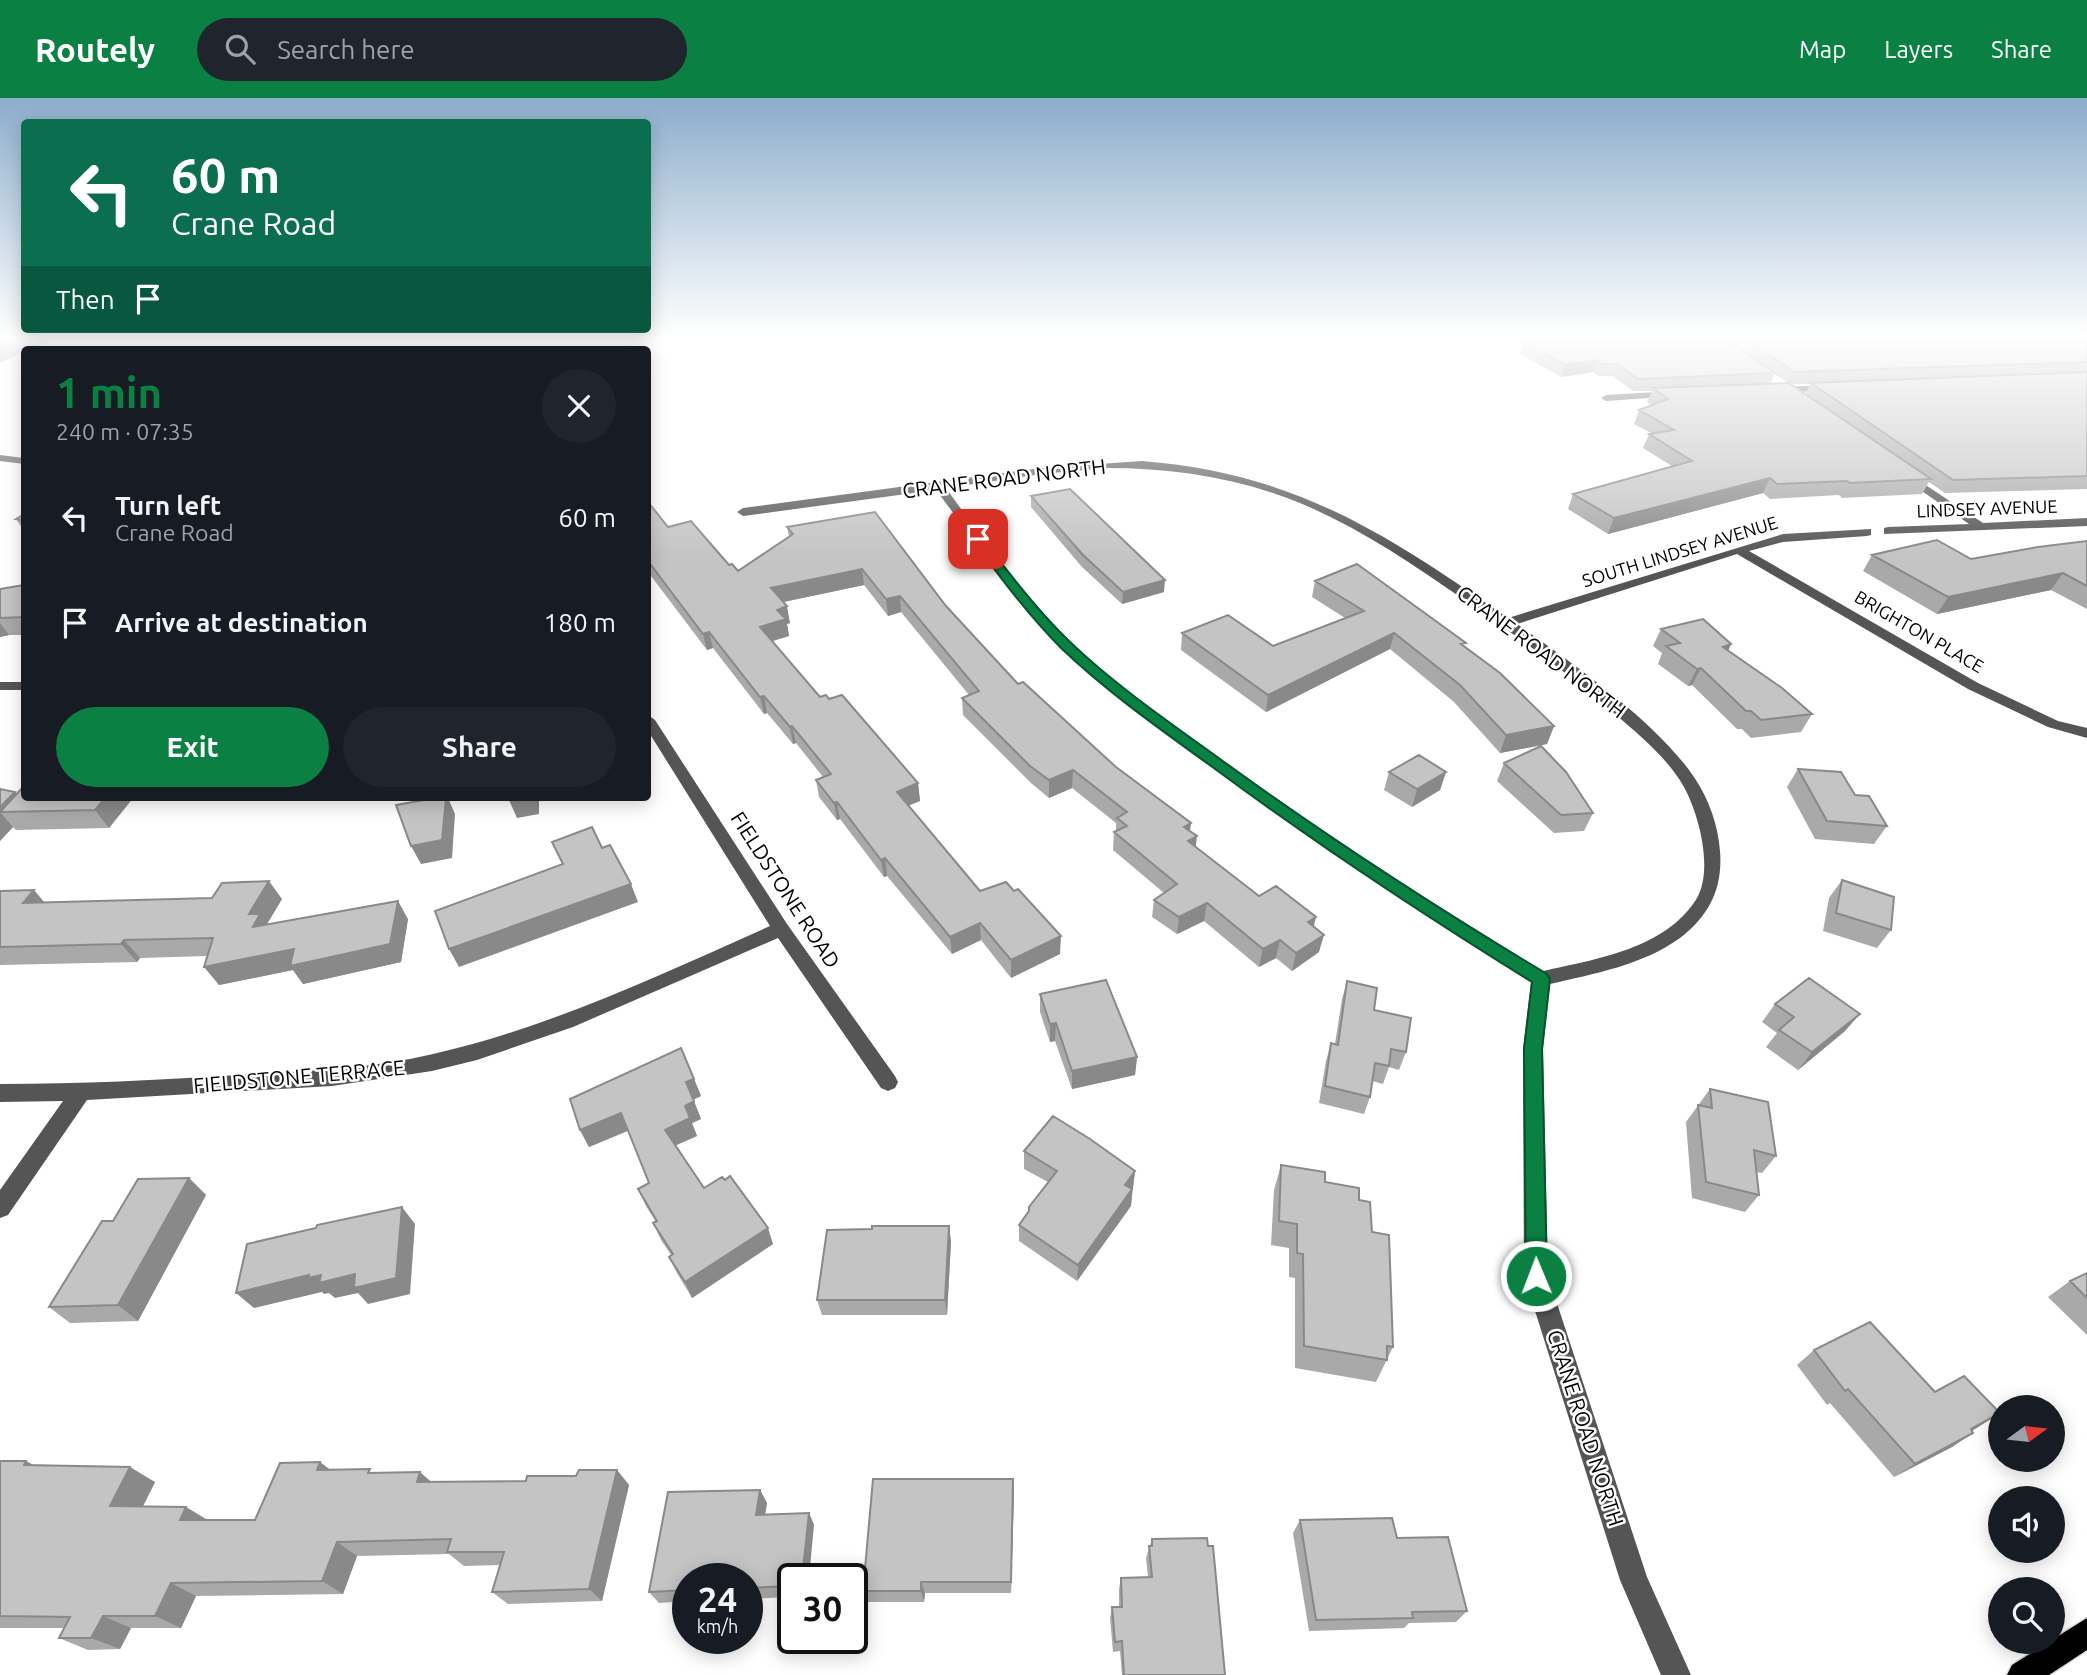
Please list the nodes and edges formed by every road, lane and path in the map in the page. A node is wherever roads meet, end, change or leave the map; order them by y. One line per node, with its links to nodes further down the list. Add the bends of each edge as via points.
1 (0, 458): 2 (street)
2 (21, 461)
3 (1901, 471): 7 (street)
4 (939, 486): 5 (street, CRANE ROAD NORTH); 11 (street, CRANE ROAD NORTH, via 1037,470 1113,465 1177,467 1218,475 1293,497 1348,521 1393,545); 17 (street, via 1024,601 1066,645 1138,706 1273,806 1427,910)
5 (743, 512)
6 (2087, 523): 7 (street, LINDSEY AVENUE)
7 (1981, 527): 8 (street, LINDSEY AVENUE)
8 (1888, 531)
9 (1867, 532): 10 (street, SOUTH LINDSEY AVENUE, via 1783,538)
10 (1738, 550): 11 (street, SOUTH LINDSEY AVENUE); 15 (street, BRIGHTON PLACE, via 1973,687 2053,724)
11 (1507, 623): 17 (street, CRANE ROAD NORTH, via 1607,699 1668,757 1693,788 1705,815 1714,878 1704,902 1661,941 1594,967)
12 (0, 686): 13 (street)
13 (21, 686)
14 (651, 725): 16 (street, FIELDSTONE ROAD)
15 (2087, 733)
16 (782, 929): 18 (street, FIELDSTONE ROAD); 20 (street, FIELDSTONE TERRACE, via 620,1002 433,1063 299,1080)
17 (1541, 979): 23 (street, CRANE ROAD NORTH, via 1533,1049 1536,1276 1634,1580)
18 (888, 1082)
19 (0, 1093): 20 (street, FIELDSTONE TERRACE)
20 (80, 1093): 21 (street)
21 (0, 1208)
22 (2087, 1633): 24 (main road)
23 (1676, 1675)
24 (2022, 1675)

